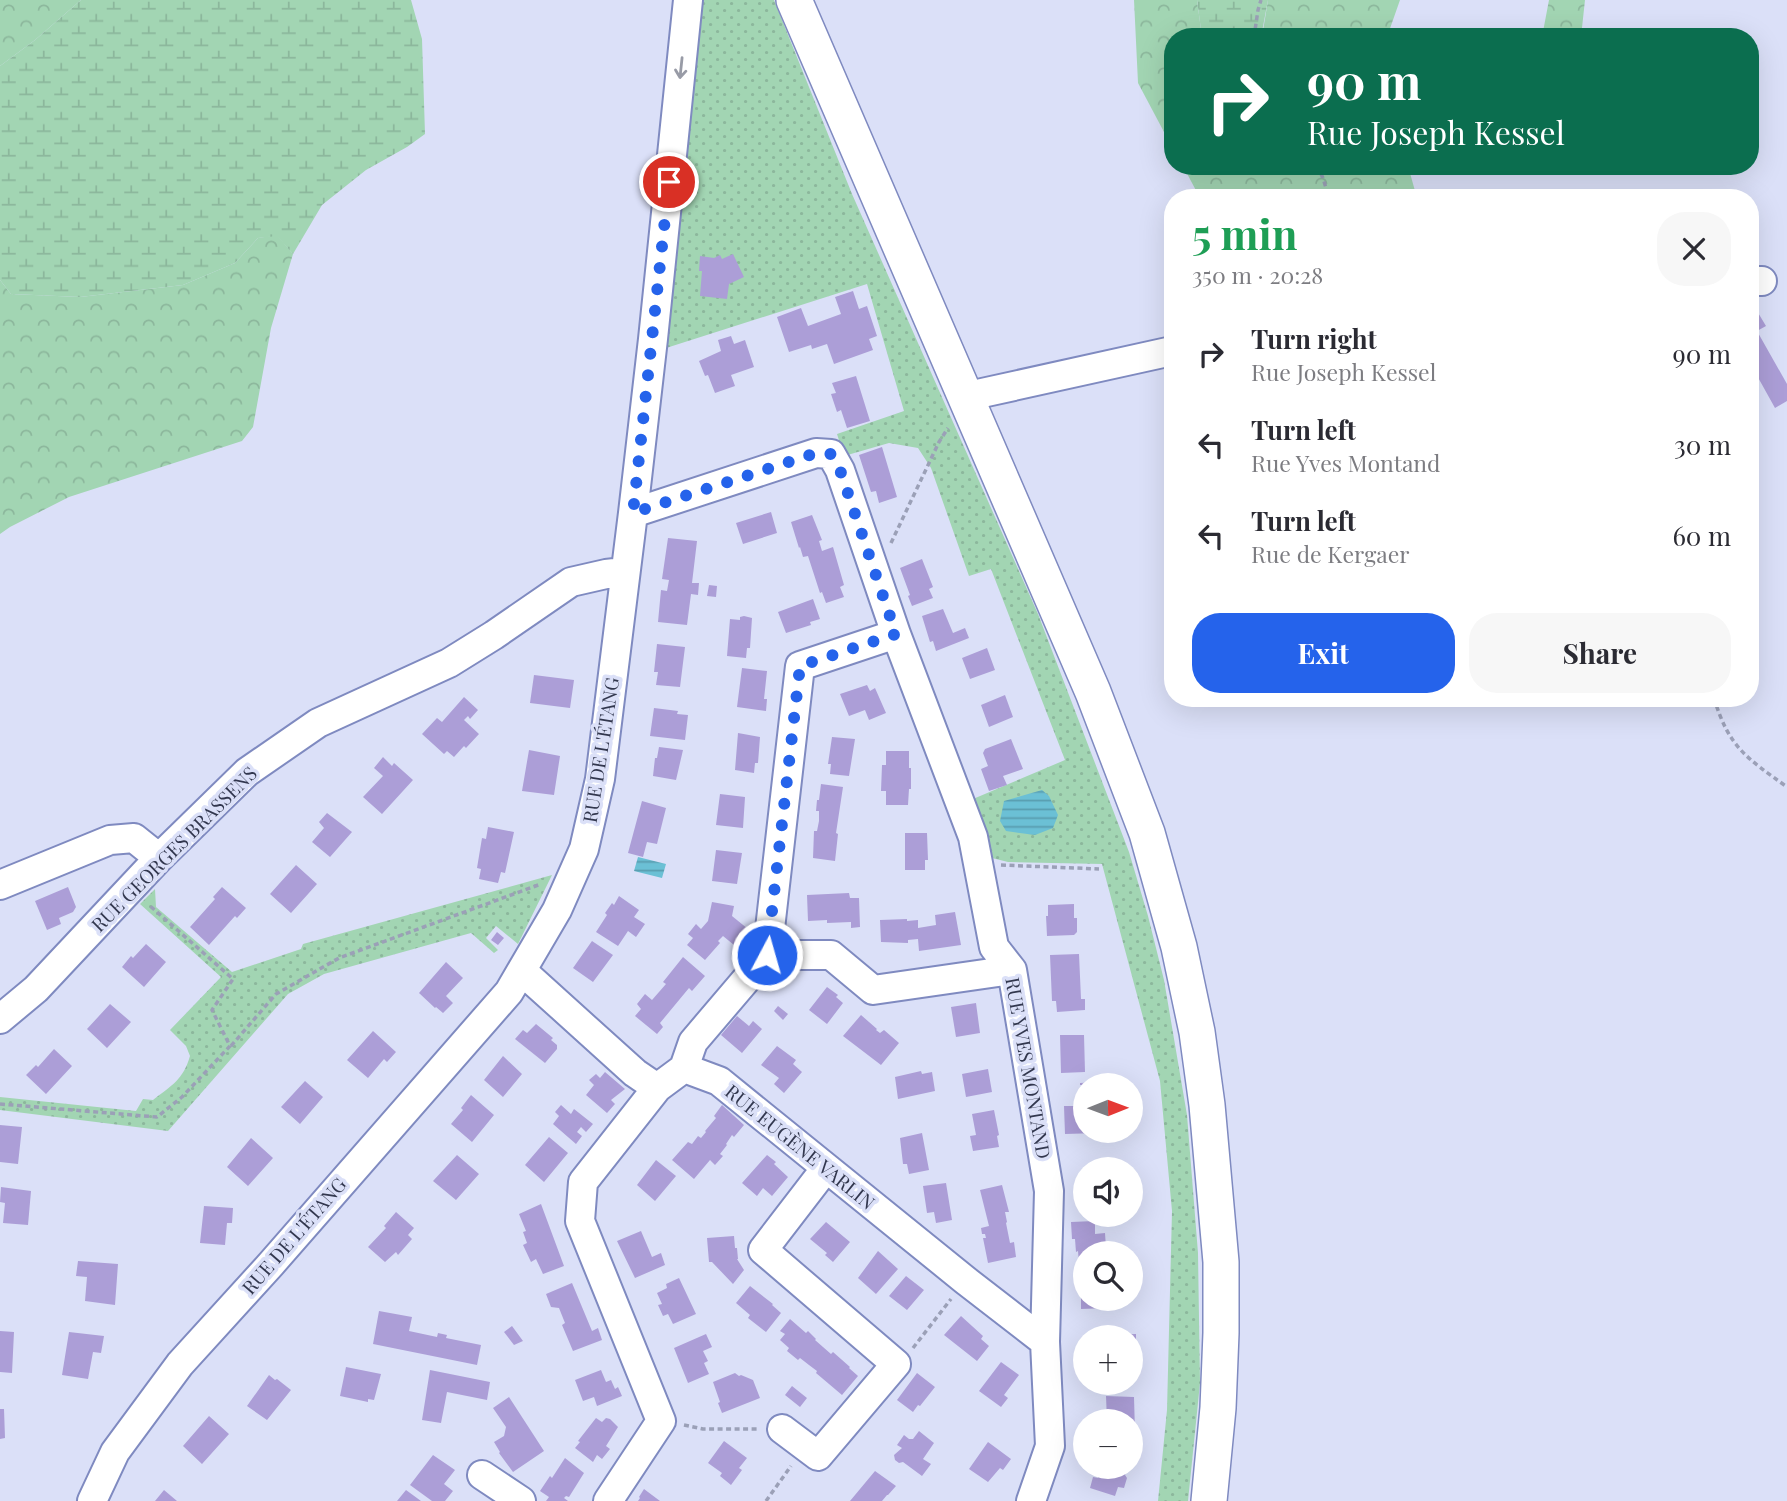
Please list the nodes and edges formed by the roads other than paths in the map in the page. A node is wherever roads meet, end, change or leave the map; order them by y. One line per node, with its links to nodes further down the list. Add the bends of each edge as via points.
1 (688, 0): 5 (street, RUE DE L'ÉTANG, one-way to 5)
2 (794, 0): 4 (main road)
3 (1164, 353): 4 (street)
4 (966, 400): 24 (main road, via 1093,692 1147,833 1179,947 1207,1105 1221,1262 1222,1334)
5 (633, 513): 6 (street, RUE DE L'ÉTANG); 7 (street, RUE YVES MONTAND, via 816,453 831,454)
6 (624, 572): 8 (street, RUE GEORGES BRASSENS, via 571,582 449,663 318,723 247,772); 12 (street, RUE DE L'ÉTANG, via 600,779 584,849 557,910)
7 (896, 634): 10 (street, via 800,666); 11 (street, RUE YVES MONTAND, via 973,837 994,947)
8 (159, 858): 9 (street, via 134,838 110,840); 13 (street, RUE GEORGES BRASSENS, via 36,989)
9 (0, 885)
10 (767, 955): 11 (street, via 831,955 873,990); 14 (street, via 693,1042)
11 (1012, 970): 17 (street, RUE YVES MONTAND, via 1049,1191)
12 (522, 971): 15 (street); 20 (street, RUE DE L'ÉTANG, via 509,992 180,1363 115,1451)
13 (0, 1019)
14 (684, 1068): 15 (street); 16 (street, RUE EUGÈNE VARLIN, via 719,1081)
15 (657, 1088): 22 (street, via 583,1182 580,1221 661,1421)
16 (827, 1168): 17 (street, RUE EUGÈNE VARLIN); 18 (street, via 763,1250 896,1364 818,1456)
17 (1045, 1342): 23 (street, RUE YVES MONTAND, via 1049,1446)
18 (782, 1429)
19 (482, 1475): 21 (street)
20 (92, 1501)
21 (520, 1501)
22 (608, 1501)
23 (1031, 1501)
24 (1209, 1501)

